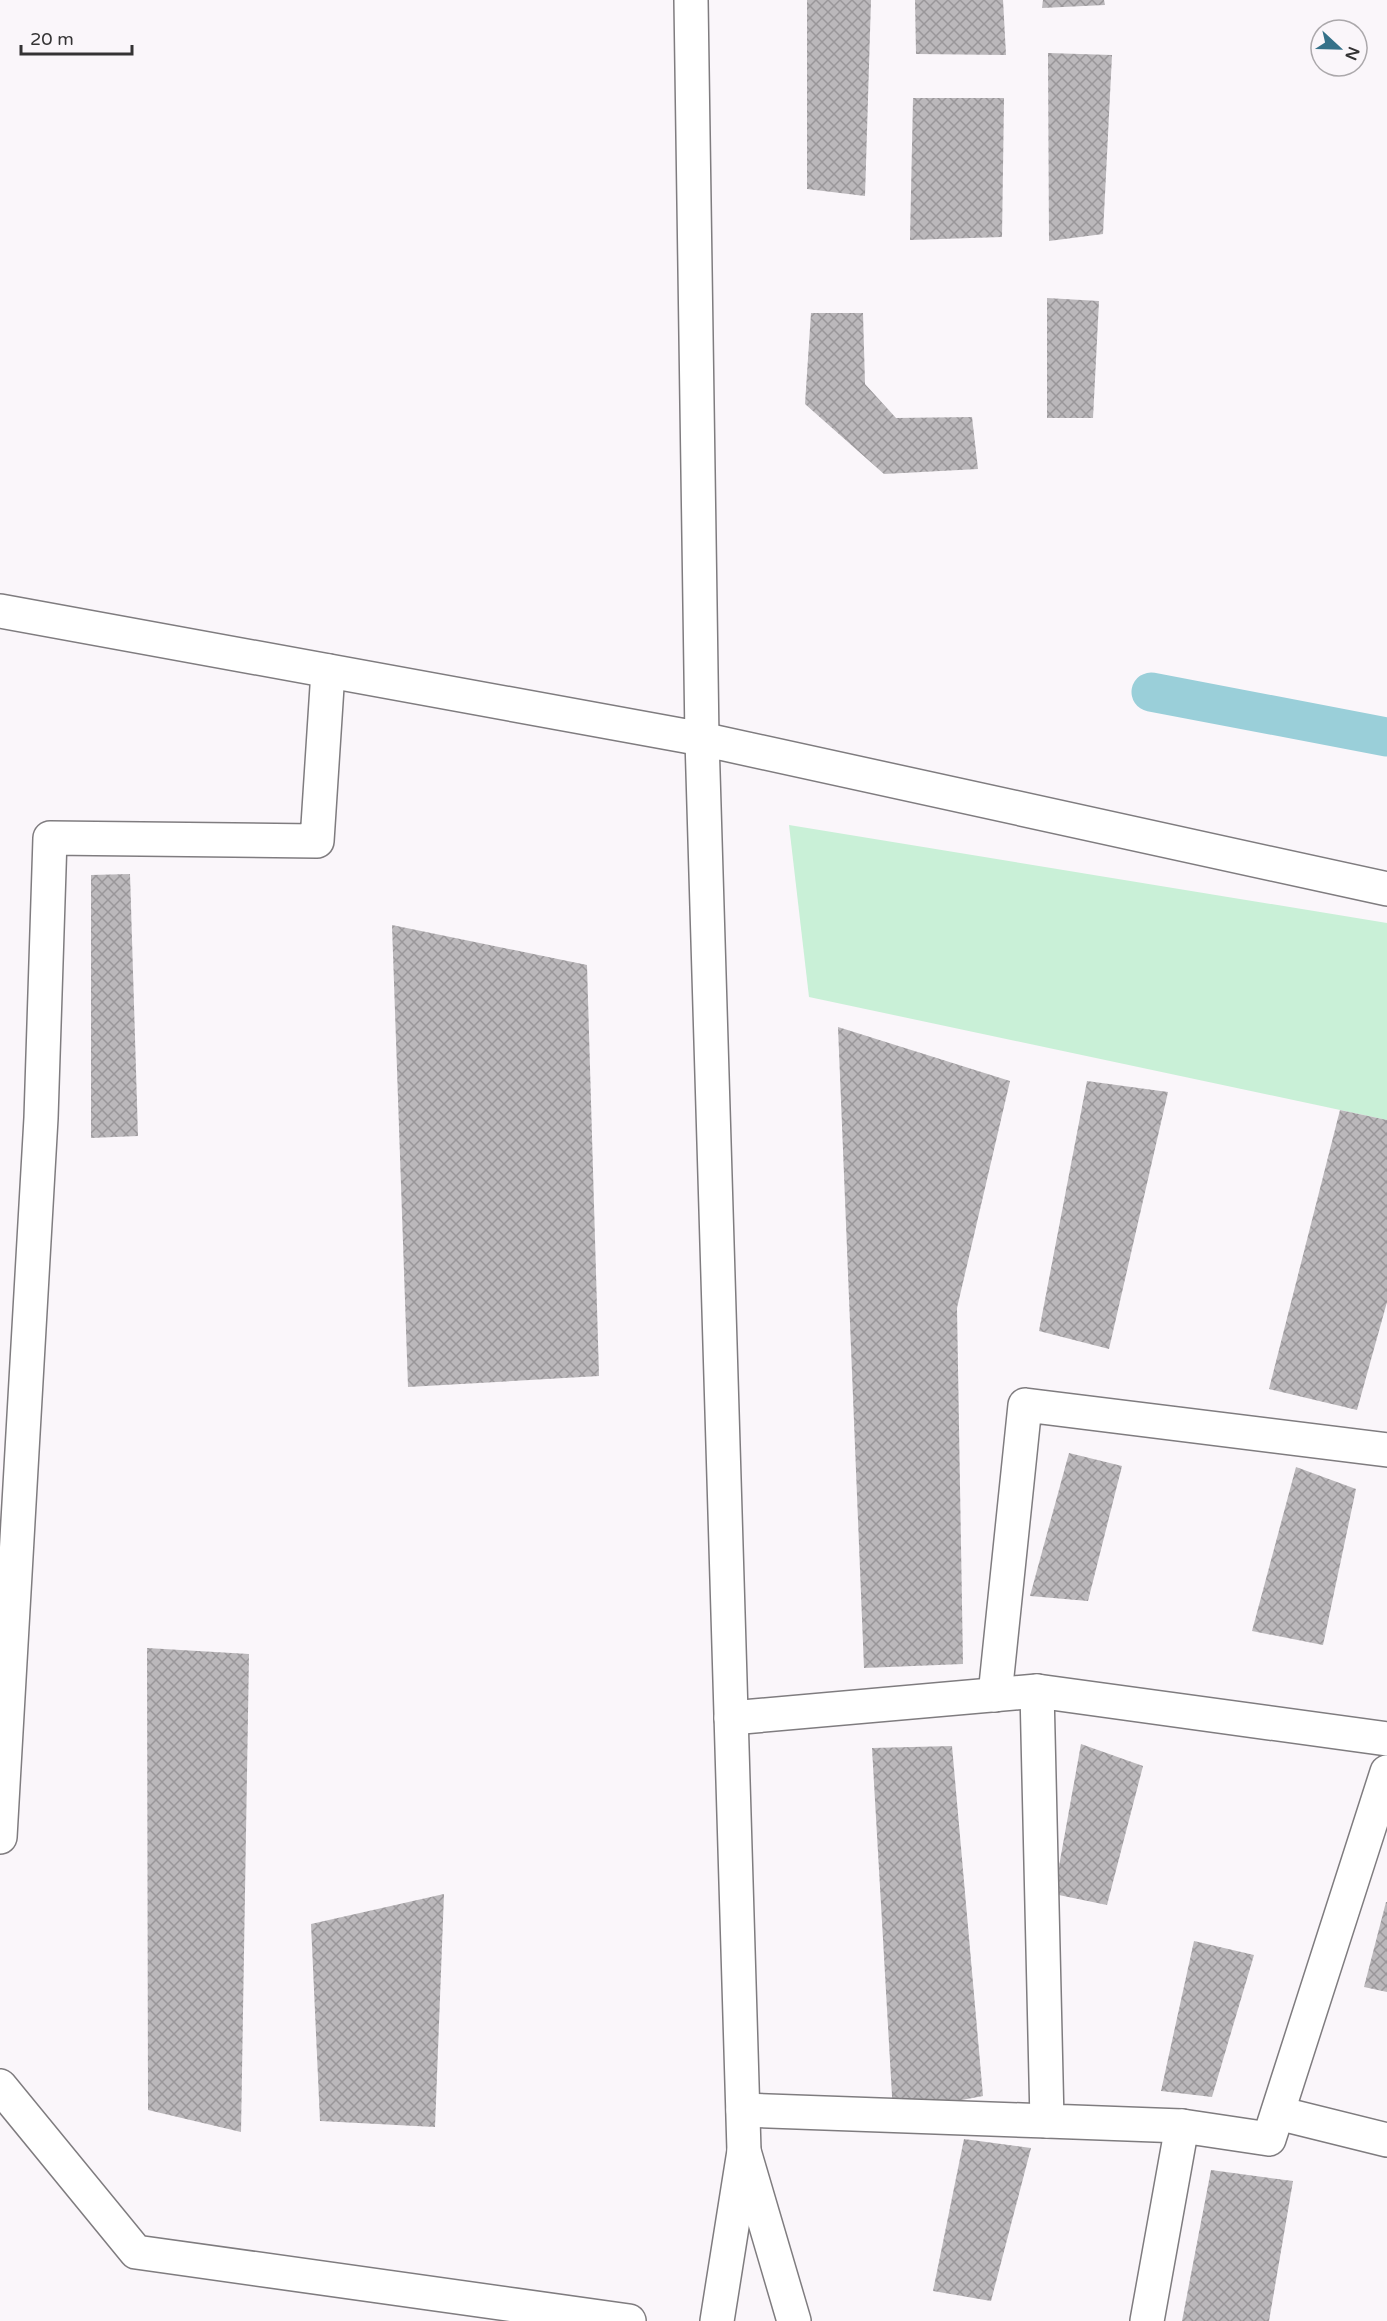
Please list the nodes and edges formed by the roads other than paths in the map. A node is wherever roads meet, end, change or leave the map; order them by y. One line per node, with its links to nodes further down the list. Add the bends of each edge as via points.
1 (691, 0): 4 (street)
2 (0, 611): 3 (street)
3 (328, 671): 4 (street); 12 (street, via 317,841 50,838 41,1118)
4 (702, 739): 5 (street); 9 (street)
5 (1387, 889)
6 (1387, 1450): 8 (street, via 1025,1405)
7 (1037, 1691): 8 (street); 10 (street); 16 (street)
8 (995, 1695): 9 (street)
9 (731, 1718): 14 (street)
10 (1387, 1739)
11 (1387, 1772): 15 (street)
12 (0, 1836)
13 (0, 2086): 21 (street, via 136,2252)
14 (742, 2110): 16 (street); 19 (street)
15 (1278, 2113): 17 (street, via 1269,2139); 18 (street)
16 (1047, 2121): 17 (street)
17 (1182, 2126): 23 (street)
18 (1387, 2140)
19 (744, 2151): 20 (street); 22 (street)
20 (710, 2318)
21 (628, 2321)
22 (794, 2321)
23 (1147, 2321)

